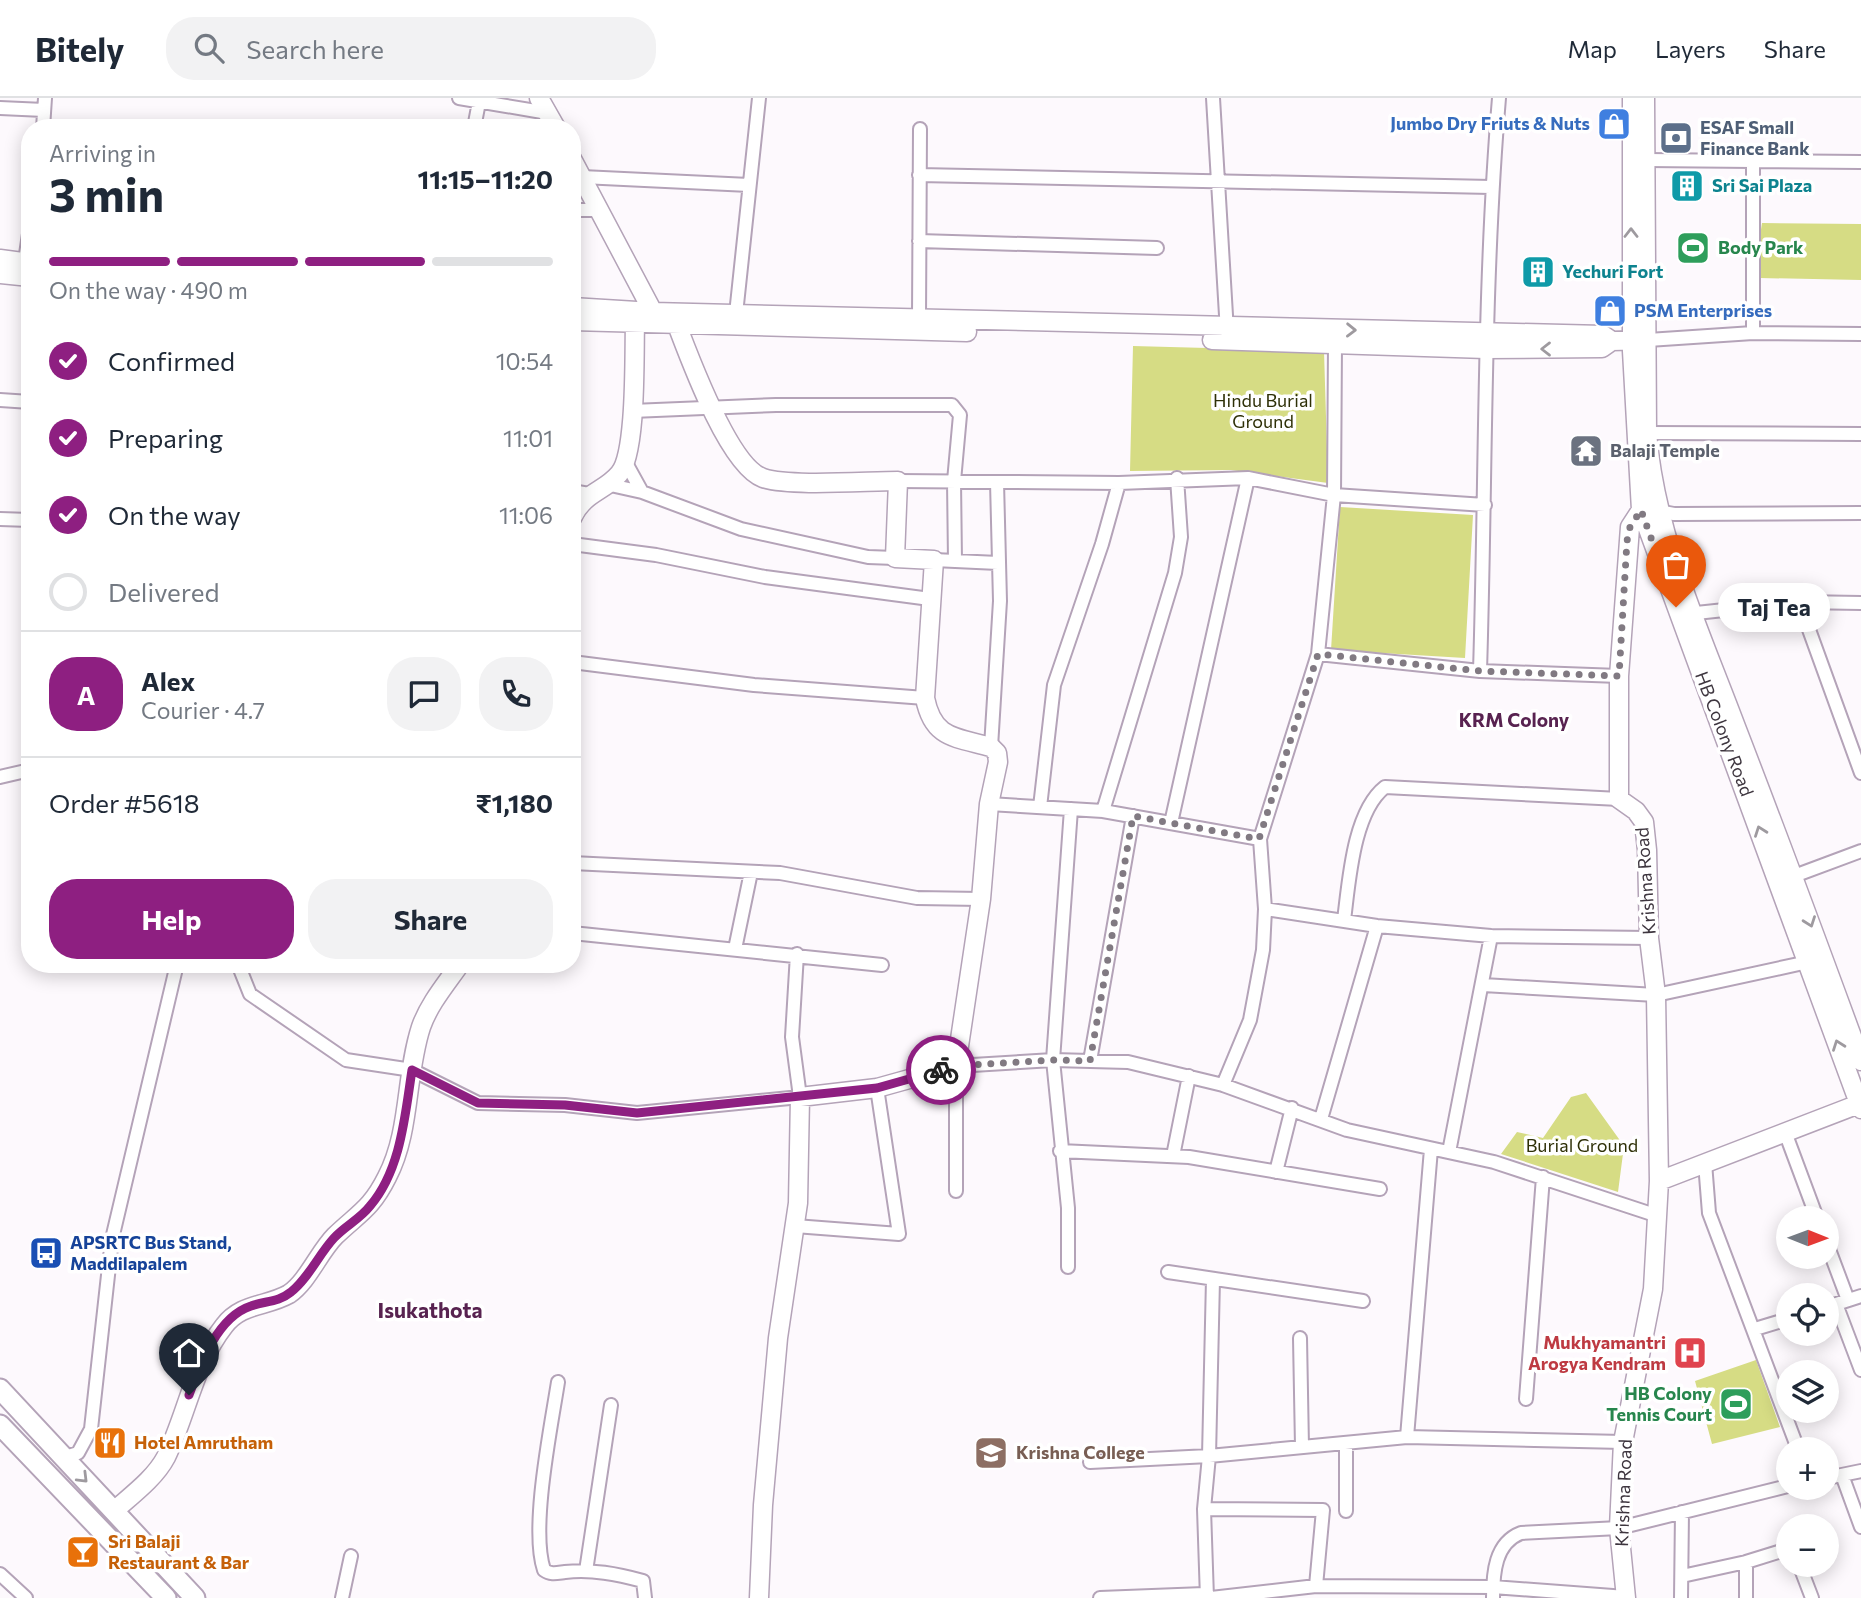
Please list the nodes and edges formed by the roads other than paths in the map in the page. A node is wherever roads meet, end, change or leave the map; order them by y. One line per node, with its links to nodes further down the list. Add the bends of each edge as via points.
1 (459, 98): 7 (street)
2 (759, 98): 19 (street)
3 (1213, 98): 18 (street)
4 (1499, 98): 20 (street)
5 (1632, 98): 40 (street, HB Colony Road, one-way to 5)
6 (1645, 98): 13 (street)
7 (479, 103): 10 (street); 11 (street)
8 (44, 104): 9 (street)
9 (0, 108)
10 (548, 113)
11 (476, 119)
12 (920, 129): 16 (street)
13 (1646, 160): 15 (street); 40 (street)
14 (1861, 162): 15 (street)
15 (1753, 163): 36 (street)
16 (919, 176): 18 (street); 23 (street)
17 (582, 177): 19 (street); 22 (street)
18 (1218, 183): 20 (street); 37 (street)
19 (749, 185): 31 (street)
20 (1491, 187): 39 (street)
21 (581, 210): 22 (street)
22 (600, 211): 30 (street)
23 (919, 241): 24 (street); 32 (street)
24 (1157, 248)
25 (0, 259): 26 (street)
26 (21, 268)
27 (21, 271): 28 (street)
28 (0, 274)
29 (581, 308): 30 (street)
30 (653, 312): 31 (street); 35 (street)
31 (736, 314): 32 (street)
32 (919, 318): 37 (street)
33 (581, 321): 34 (street)
34 (635, 323): 35 (street); 45 (street)
35 (677, 325): 37 (street); 44 (street)
36 (1753, 333): 38 (street); 40 (street)
37 (1227, 334): 39 (street, one-way to 39); 41 (street)
38 (1861, 334)
39 (1486, 341): 40 (street, via 1604,335 1612,341); 41 (street); 59 (street)
40 (1640, 341): 46 (street); 60 (street, HB Colony Road)
41 (1335, 344): 58 (street)
42 (0, 400): 43 (street)
43 (21, 401)
44 (710, 407): 45 (street); 51 (street, via 748,468 763,478); 52 (street, via 952,405 960,415)
45 (632, 411): 48 (street)
46 (1647, 433): 47 (street); 60 (street)
47 (1861, 434)
48 (626, 463): 55 (street); 57 (street)
49 (1177, 478): 50 (street); 54 (street); 86 (street, via 1181,537 1175,573)
50 (1248, 478): 58 (street); 88 (street)
51 (898, 481): 52 (street); 65 (street)
52 (954, 481): 53 (street); 67 (street)
53 (997, 482): 54 (street); 68 (street)
54 (1119, 483): 84 (street, via 1054,685)
55 (606, 484): 56 (street); 57 (street)
56 (581, 492)
57 (642, 492): 65 (street, via 741,529 867,557)
58 (1334, 495): 59 (street); 73 (street)
59 (1485, 505): 75 (street)
60 (1649, 511): 61 (street); 72 (street, HB Colony Road); 76 (street, via 1630,527 1627,541)
61 (1861, 513)
62 (0, 519): 63 (street)
63 (21, 520)
64 (581, 545): 69 (street)
65 (895, 558): 66 (street)
66 (934, 561): 67 (street); 69 (street)
67 (955, 561): 68 (street)
68 (998, 563): 78 (street)
69 (930, 599): 77 (street)
70 (1799, 602): 71 (street); 72 (street); 80 (street)
71 (1861, 603)
72 (1686, 615): 93 (street, HB Colony Road)
73 (1318, 654): 75 (street); 89 (street)
74 (581, 663): 77 (street, via 754,685)
75 (1480, 671): 76 (street)
76 (1619, 676): 82 (street)
77 (925, 698): 78 (street, via 929,719 939,731)
78 (991, 747): 83 (street, via 998,762)
79 (21, 772): 81 (street)
80 (1861, 773)
81 (0, 776)
82 (1619, 799): 96 (street, via 1385,787 1377,793 1358,838); 100 (street, Krishna Road, via 1644,822)
83 (989, 804): 84 (street); 94 (street)
84 (1040, 807): 85 (street)
85 (1071, 809): 86 (street); 110 (street)
86 (1103, 811): 87 (street)
87 (1133, 816): 88 (street); 111 (street)
88 (1171, 822): 89 (street)
89 (1259, 839): 95 (street)
90 (1861, 850): 93 (street)
91 (581, 863): 92 (street)
92 (751, 872): 94 (street, via 917,898); 101 (street)
93 (1786, 879): 103 (street, HB Colony Road); 112 (street, one-way to 112)
94 (981, 899): 113 (street)
95 (1265, 909): 96 (street); 116 (street, via 1263,950 1250,1020)
96 (1344, 920): 97 (street)
97 (1377, 926): 99 (street); 121 (street)
98 (581, 934): 101 (street)
99 (1491, 936): 100 (street); 108 (street)
100 (1649, 938): 109 (street, Krishna Road)
101 (735, 949): 102 (street)
102 (797, 954): 104 (street); 118 (street, via 792,1037)
103 (1808, 962): 109 (street); 119 (street, HB Colony Road, one-way to 103)
104 (882, 965)
105 (175, 973): 157 (street, via 112,1239 90,1429 78,1452)
106 (242, 973): 114 (street, via 250,994 346,1060)
107 (454, 973): 114 (street, via 421,1026)
108 (1483, 985): 109 (street); 125 (street)
109 (1656, 995): 130 (street, Krishna Road)
110 (1053, 1060): 111 (street); 113 (street); 124 (street)
111 (1090, 1061): 115 (street, via 1128,1062)
112 (1861, 1061)
113 (956, 1066): 117 (street); 132 (street)
114 (412, 1070): 118 (street, via 489,1105 565,1105 637,1113); 164 (street, via 402,1135 372,1205 335,1236 292,1292 235,1313 223,1327 197,1374 165,1458)
115 (1189, 1076): 116 (street); 126 (street)
116 (1223, 1085): 120 (street)
117 (877, 1088): 118 (street); 135 (street, via 899,1234)
118 (800, 1097): 135 (street)
119 (1859, 1097): 122 (street)
120 (1292, 1108): 121 (street); 128 (street)
121 (1321, 1119): 123 (street, via 1347,1130)
122 (1785, 1132): 127 (street); 133 (street)
123 (1432, 1149): 125 (street); 151 (street)
124 (1060, 1151): 126 (street); 136 (street, via 1068,1208)
125 (1450, 1152): 129 (street)
126 (1173, 1156): 128 (street)
127 (1705, 1163): 130 (street); 143 (street, via 1709,1213)
128 (1276, 1172): 131 (street)
129 (1543, 1177): 134 (street); 148 (street)
130 (1659, 1181): 134 (street, Krishna Road)
131 (1380, 1189)
132 (957, 1191)
133 (1813, 1206)
134 (1658, 1216): 153 (street, Krishna Road, via 1653,1289)
135 (794, 1226): 184 (street, via 778,1338)
136 (1068, 1268)
137 (1834, 1269): 141 (street)
138 (1168, 1272): 139 (street)
139 (1213, 1279): 140 (street); 156 (street)
140 (1363, 1301)
141 (1843, 1302): 145 (street)
142 (1776, 1323): 143 (street)
143 (1755, 1329): 152 (street)
144 (1300, 1338): 155 (street)
145 (1861, 1370)
146 (558, 1382): 172 (street, via 542,1503 541,1564 546,1573)
147 (1, 1391): 157 (main road)
148 (1526, 1399)
149 (611, 1405): 172 (street)
150 (0, 1425): 178 (main road)
151 (1407, 1437): 153 (street); 154 (street)
152 (1794, 1437)
153 (1623, 1442): 168 (street, Krishna Road)
154 (1346, 1443): 155 (street); 165 (street)
155 (1301, 1447): 156 (street)
156 (1209, 1456): 158 (street); 163 (street)
157 (62, 1458): 164 (main road, one-way to 164)
158 (1090, 1462)
159 (1861, 1471): 160 (street)
160 (1842, 1475): 161 (street); 167 (street)
161 (1839, 1476)
162 (1776, 1489): 166 (street)
163 (1204, 1509): 176 (street, via 1323,1510); 186 (street)
164 (115, 1510): 181 (main road)
165 (1346, 1511)
166 (1682, 1512): 168 (street); 174 (street)
167 (1861, 1527)
168 (1619, 1528): 177 (street, via 1512,1536 1499,1550); 179 (street, Krishna Road)
169 (1776, 1553): 171 (street)
170 (351, 1556): 182 (street)
171 (1746, 1562): 174 (street); 188 (street)
172 (586, 1571): 183 (street, via 643,1581)
173 (0, 1574): 180 (street)
174 (1682, 1576): 187 (street)
175 (1804, 1577): 189 (street)
176 (1316, 1587): 177 (street); 186 (street)
177 (1493, 1592): 179 (street)
178 (160, 1596)
179 (1626, 1597)
180 (26, 1598)
181 (195, 1598)
182 (342, 1598)
183 (645, 1598)
184 (759, 1598)
185 (1100, 1598): 186 (street, via 1204,1594)
186 (1208, 1598)
187 (1681, 1598)
188 (1746, 1598)
189 (1812, 1598)

